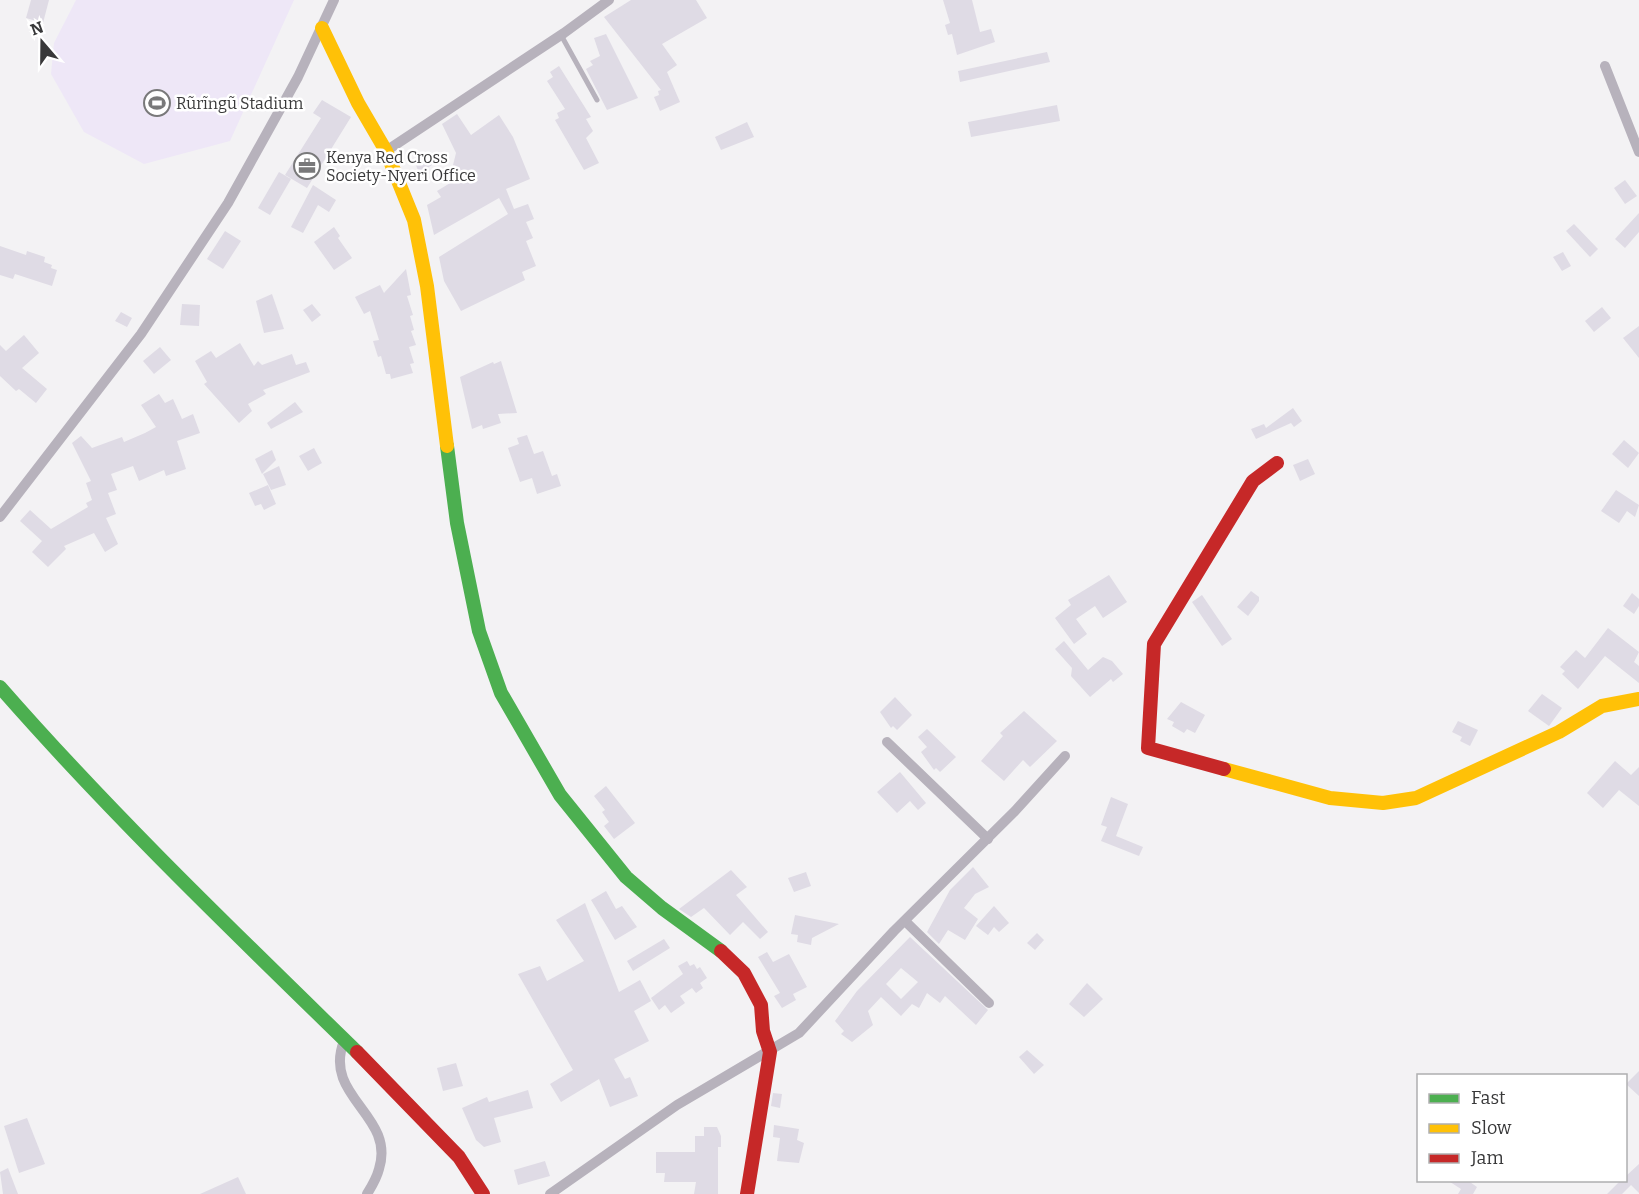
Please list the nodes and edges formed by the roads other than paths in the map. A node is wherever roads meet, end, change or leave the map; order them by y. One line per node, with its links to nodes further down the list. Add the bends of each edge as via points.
1 (334, 0): 3 (street)
2 (609, 0): 4 (street)
3 (322, 28): 7 (street); 10 (street, via 228,203 141,334)
4 (561, 35): 6 (lane); 7 (street)
5 (1605, 66): 8 (street)
6 (597, 100)
7 (386, 151): 19 (street, via 410,205 419,243 458,531 479,631 501,693 560,795 626,877 744,973 761,1005)
8 (1639, 152)
9 (1277, 463): 12 (street, via 1253,481 1154,644 1148,748 1330,798 1383,803 1416,798 1559,732 1602,706)
10 (0, 517)
11 (0, 687): 18 (street, via 50,744)
12 (1639, 699)
13 (887, 742): 15 (street)
14 (1065, 756): 15 (street)
15 (988, 839): 16 (street)
16 (904, 921): 17 (street); 19 (street, via 799,1033)
17 (989, 1003)
18 (344, 1041): 20 (street, via 338,1057 340,1077 375,1126 381,1143 380,1167); 21 (street, via 459,1157)
19 (770, 1052): 22 (street, via 677,1105); 23 (street)
20 (368, 1194)
21 (483, 1194)
22 (550, 1194)
23 (747, 1194)

